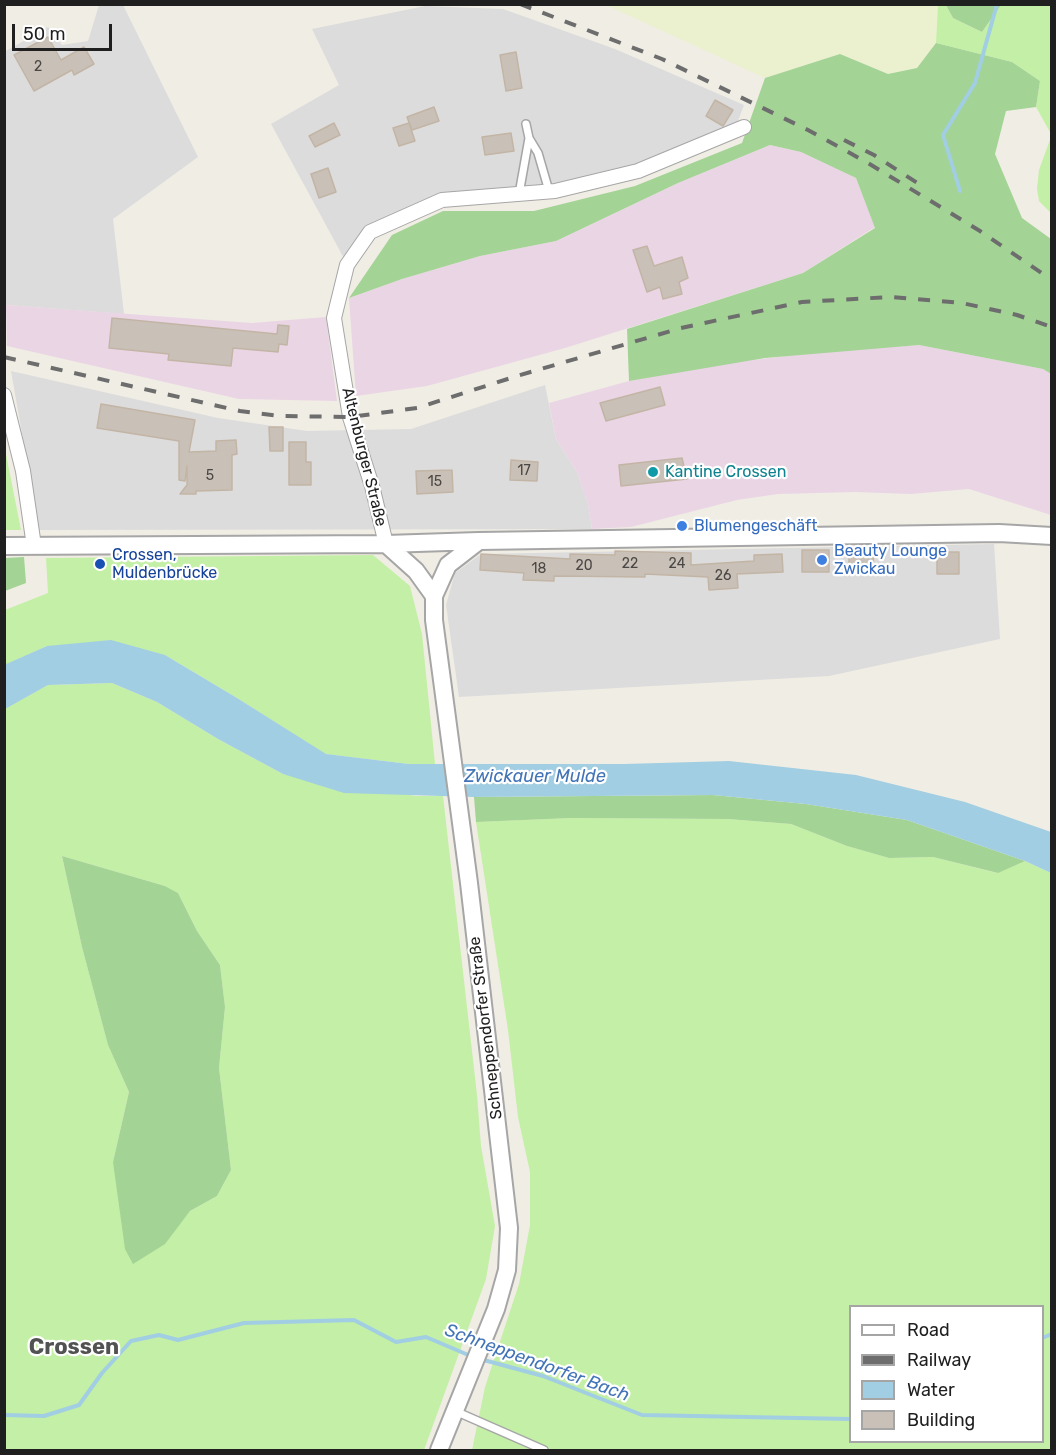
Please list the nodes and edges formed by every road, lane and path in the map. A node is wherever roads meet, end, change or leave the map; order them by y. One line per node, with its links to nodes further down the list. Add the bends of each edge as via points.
1 (526, 124): 3 (lane)
2 (744, 127): 4 (street, Altenburger Straße, via 638,171)
3 (529, 138): 4 (lane, via 538,153); 5 (lane)
4 (549, 191): 5 (street, Altenburger Straße)
5 (519, 194): 9 (street, Altenburger Straße, via 442,200 370,232 347,265 334,318 350,417)
6 (4, 395): 11 (street)
7 (1052, 536): 8 (street, Altenburger Straße, via 999,533)
8 (479, 541): 9 (street, Altenburger Straße); 12 (street, Schneppendorfer Straße, via 448,565)
9 (386, 544): 11 (street, Altenburger Straße); 12 (street, via 416,571)
10 (4, 546): 11 (street, Altenburger Straße)
11 (34, 546)
12 (434, 596): 13 (street, Schneppendorfer Straße, via 509,1228 507,1270 496,1309)
13 (456, 1407): 14 (street, Schneppendorfer Straße); 15 (lane)
14 (439, 1450)
15 (544, 1450)

